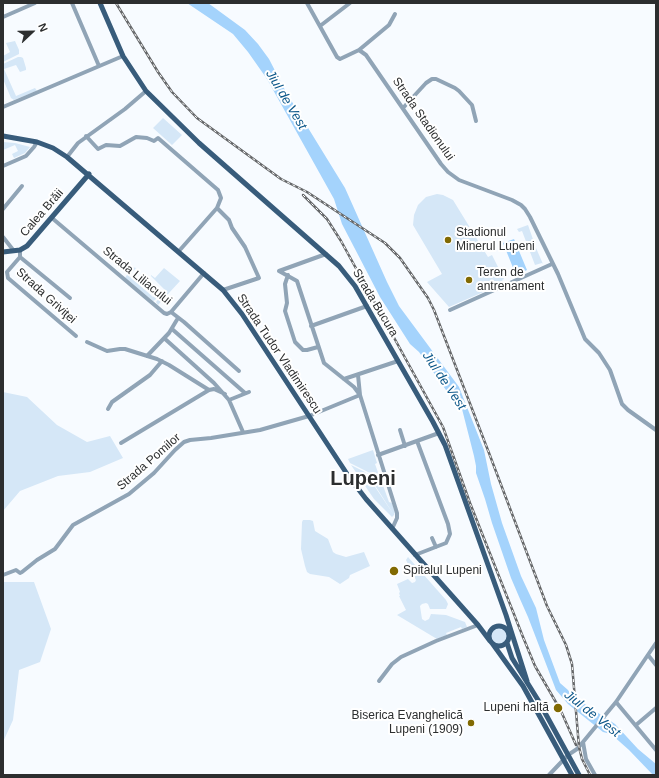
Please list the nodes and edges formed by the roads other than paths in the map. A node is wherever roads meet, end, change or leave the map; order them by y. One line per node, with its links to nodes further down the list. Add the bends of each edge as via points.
1 (35, 3): 7 (street)
2 (72, 3): 11 (street)
3 (100, 3): 10 (main road, Strada Bucura)
4 (307, 3): 8 (street)
5 (350, 3): 8 (street)
6 (395, 14): 9 (street, via 389,25)
7 (3, 17)
8 (320, 26): 9 (street, via 338,58)
9 (359, 50): 14 (street, Strada Stadionului, via 370,59)
10 (123, 56): 11 (street); 12 (main road, Strada Bucura)
11 (99, 66): 13 (street)
12 (146, 91): 17 (street, via 125,110); 31 (main road, Strada Bucura, via 200,143)
13 (3, 107)
14 (403, 108): 15 (street, via 426,83 436,79 459,91 472,105); 33 (street, Strada Stadionului, via 448,172 525,209)
15 (476, 121)
16 (3, 136): 18 (main road, Strada Tudor Vladimirescu)
17 (86, 136): 19 (street); 23 (street, via 98,149 106,145 120,146 136,137 150,138 154,141 158,138 218,190 221,198)
18 (37, 142): 19 (main road, Strada Tudor Vladimirescu); 20 (street, via 26,156)
19 (67, 157): 21 (main road, Strada Tudor Vladimirescu)
20 (3, 166)
21 (89, 174): 25 (main road, Calea Brăii); 29 (main road, Strada Tudor Vladimirescu)
22 (22, 186): 24 (street)
23 (217, 208): 29 (street); 36 (street, via 229,220 248,251 259,278)
24 (3, 209)
25 (52, 218): 27 (main road, Calea Brăii, via 27,246); 40 (street, Strada Liliacului, via 162,312)
26 (3, 236): 28 (street)
27 (20, 250): 28 (main road, Calea Brăii); 32 (street, Strada Griviţei)
28 (14, 251): 30 (main road, Calea Brăii)
29 (179, 251): 34 (main road, Strada Tudor Vladimirescu)
30 (3, 252)
31 (326, 254): 35 (street, via 279,270); 38 (main road, Strada Bucura, via 349,277)
32 (20, 257): 37 (street); 44 (street, Strada Griviţei, via 7,272 8,278)
33 (552, 264): 39 (street); 61 (street, Strada Stadionului, via 585,339 599,353 610,370 622,404)
34 (204, 273): 36 (main road, Strada Tudor Vladimirescu); 40 (street, Strada Liliacului)
35 (288, 275): 42 (street, via 297,281); 47 (street, via 285,284 285,310 295,342 303,350)
36 (223, 290): 59 (main road, Strada Tudor Vladimirescu)
37 (70, 298)
38 (367, 306): 42 (street); 50 (main road, Strada Bucura)
39 (450, 310)
40 (170, 313): 41 (street)
41 (178, 318): 43 (street); 51 (street)
42 (311, 326): 47 (street)
43 (172, 328): 45 (street); 57 (street, via 247,393)
44 (76, 336)
45 (164, 338): 48 (street); 55 (street)
46 (87, 342): 48 (street, via 107,351 120,349)
47 (318, 347): 53 (street, via 324,362)
48 (147, 356): 49 (street)
49 (162, 361): 54 (street); 58 (street, via 150,375 112,402)
50 (398, 361): 52 (street); 63 (main road, Strada Bucura)
51 (239, 371)
52 (358, 375): 53 (street); 56 (street)
53 (344, 379): 56 (street)
54 (209, 390): 55 (street, via 214,389); 65 (street)
55 (225, 394): 57 (street)
56 (360, 396): 59 (street, Strada Pomilor); 67 (street)
57 (229, 400): 62 (street)
58 (108, 409)
59 (309, 416): 62 (street, Strada Pomilor, via 268,428); 68 (main road, Strada Tudor Vladimirescu, via 358,488)
60 (400, 430): 66 (street)
61 (656, 430)
62 (243, 432): 72 (street, Strada Pomilor, via 184,442 129,494 73,525 55,549 22,572 16,570)
63 (439, 433): 64 (street); 73 (main road, Strada Bucura)
64 (417, 441): 66 (street); 70 (street, via 450,529 447,541)
65 (120, 443)
66 (405, 446): 67 (street)
67 (378, 455): 68 (street, via 397,513)
68 (392, 529): 71 (main road, Strada Tudor Vladimirescu)
69 (432, 538): 70 (street)
70 (436, 547): 71 (street)
71 (415, 555): 74 (main road, Strada Tudor Vladimirescu)
72 (3, 575)
73 (506, 615): 75 (main road, via 504,622); 77 (main road); 84 (main road)
74 (478, 625): 76 (main road); 78 (main road, Strada Tudor Vladimirescu); 83 (street, via 401,657)
75 (498, 625): 76 (main road); 77 (main road)
76 (492, 628): 78 (main road, via 489,634)
77 (508, 630): 79 (main road)
78 (491, 642): 79 (main road, via 501,646); 91 (main road, Strada Tudor Vladimirescu, via 523,686)
79 (507, 643): 84 (main road, via 512,658)
80 (656, 643): 81 (street)
81 (648, 655): 82 (street); 85 (street)
82 (656, 665)
83 (379, 680)
84 (527, 681): 90 (main road)
85 (616, 702): 87 (street); 88 (street)
86 (656, 708): 87 (street)
87 (636, 725): 89 (street)
88 (583, 742): 90 (street); 95 (street, via 586,759)
89 (656, 750)
90 (568, 755): 91 (street); 94 (main road)
91 (564, 760): 92 (street); 93 (main road, Strada Tudor Vladimirescu)
92 (548, 775)
93 (572, 775)
94 (579, 775)
95 (595, 775)

